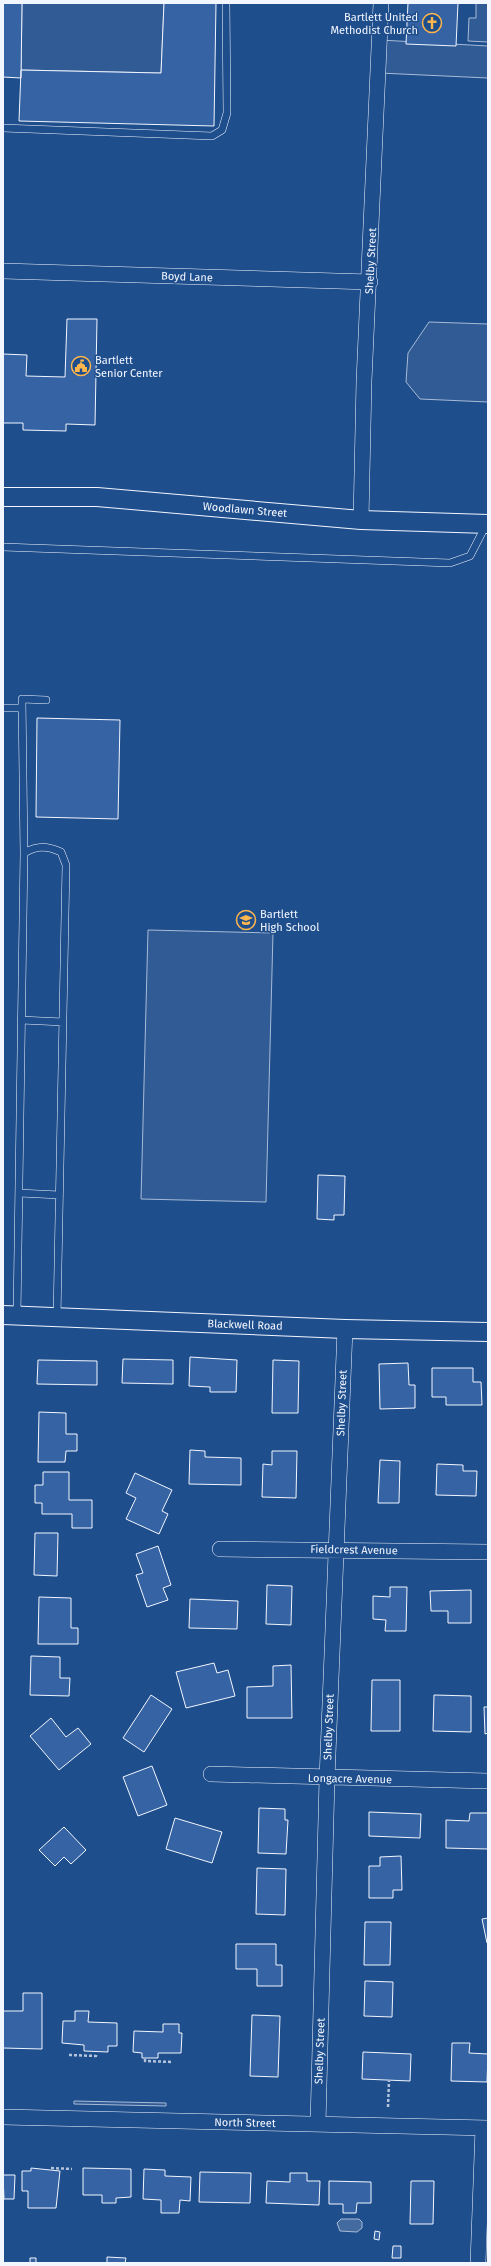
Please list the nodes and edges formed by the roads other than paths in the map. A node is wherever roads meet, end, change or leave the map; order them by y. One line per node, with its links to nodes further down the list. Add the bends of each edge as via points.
1 (226, 3): 3 (lane, via 227,113 222,130 212,136)
2 (381, 3): 5 (street, Shelby Street)
3 (3, 128)
4 (3, 271): 5 (street, Boyd Lane)
5 (370, 282): 7 (street, Shelby Street, via 364,381)
6 (3, 497): 7 (street, Woodlawn Street, via 97,497)
7 (362, 520): 8 (street, Woodlawn Street)
8 (487, 524): 9 (lane, via 470,556 450,563)
9 (3, 547)
10 (46, 700): 12 (lane, via 22,700)
11 (3, 708): 12 (lane)
12 (22, 708): 13 (lane)
13 (24, 854): 14 (lane); 15 (lane, via 35,847 49,847 61,852 66,865)
14 (22, 1020): 15 (lane); 16 (lane)
15 (63, 1022): 17 (lane)
16 (19, 1193): 17 (lane); 18 (lane)
17 (59, 1195): 19 (lane)
18 (10, 1316): 19 (street, Blackwell Road)
19 (57, 1317): 20 (street, Blackwell Road)
20 (345, 1329): 21 (street, Blackwell Road); 23 (street, Shelby Street)
21 (488, 1332)
22 (220, 1549): 23 (street, Fieldcrest Avenue)
23 (336, 1549): 24 (street, Fieldcrest Avenue); 26 (street, Shelby Street)
24 (488, 1552)
25 (211, 1774): 26 (street, Longacre Avenue)
26 (326, 1778): 27 (street, Longacre Avenue); 29 (street, Shelby Street)
27 (488, 1781)
28 (3, 2117): 29 (street, North Street)
29 (318, 2124): 30 (street, North Street)
30 (485, 2128): 31 (street)
31 (478, 2263)

